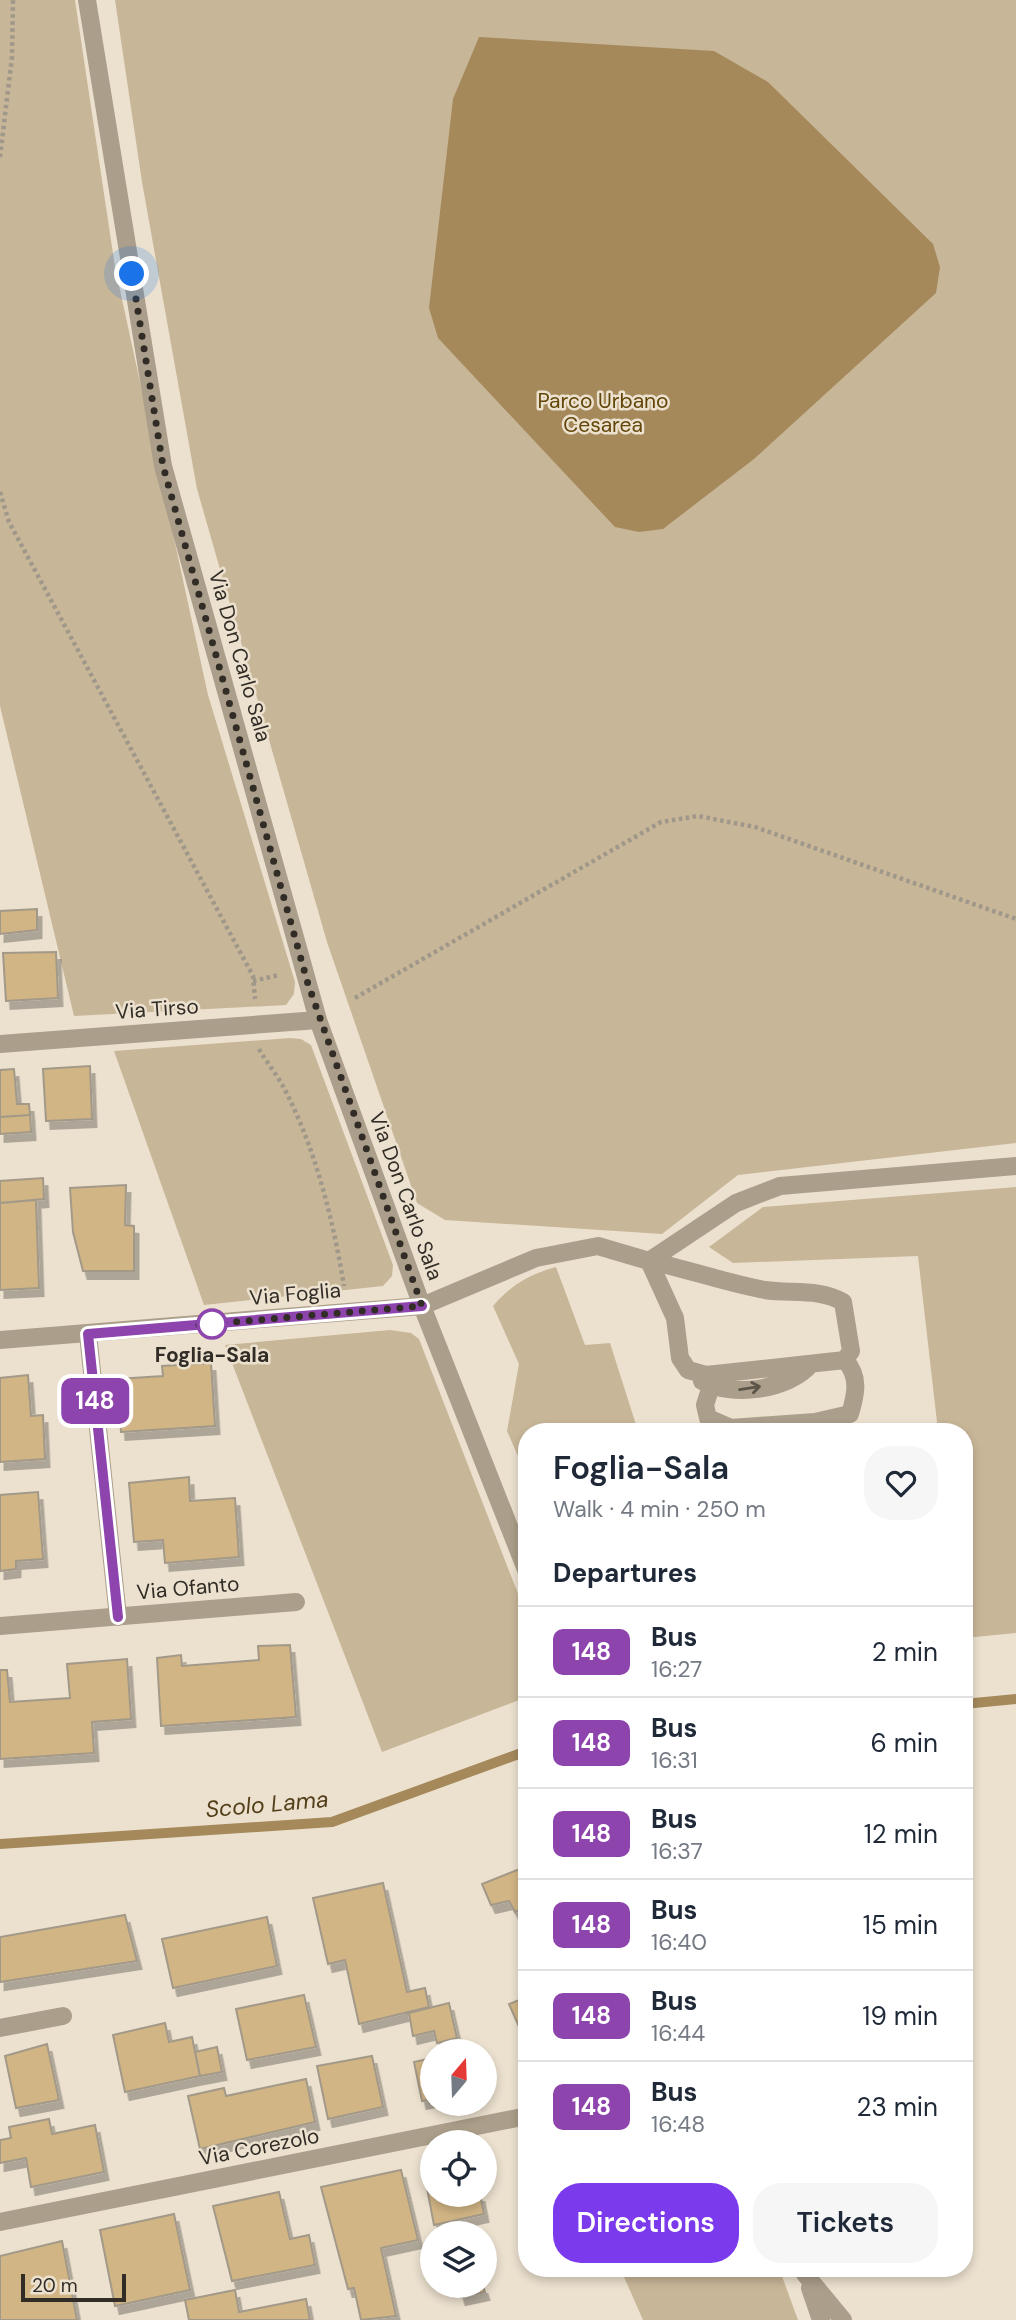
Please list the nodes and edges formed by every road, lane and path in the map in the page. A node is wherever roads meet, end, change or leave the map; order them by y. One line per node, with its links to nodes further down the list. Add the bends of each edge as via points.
1 (13, 0): 3 (path, via 12,57)
2 (87, 0): 9 (street, Via Don Carlo Sala, via 163,466)
3 (0, 157)
4 (0, 492): 7 (path, via 9,522)
5 (1016, 919): 8 (path, via 755,827 698,816 661,822)
6 (284, 974): 7 (path)
7 (253, 981): 10 (path)
8 (355, 998)
9 (318, 1020): 10 (street, Via Tirso); 15 (street, Via Don Carlo Sala)
10 (257, 1025): 11 (street, Via Tirso); 14 (path, via 259,1050 285,1090 315,1166 337,1239)
11 (0, 1044)
12 (1016, 1166): 13 (street, via 780,1186 736,1203)
13 (649, 1261): 15 (street, Via Don Carlo Sala, via 598,1246 536,1258); 18 (street, Via Don Carlo Sala, via 766,1290 831,1295 843,1302 849,1326 851,1351); 20 (street, via 675,1318 680,1358)
14 (345, 1291)
15 (422, 1306): 16 (street, Via Foglia); 24 (street, Via Don Carlo Sala)
16 (88, 1334): 17 (street, Via Foglia); 26 (street)
17 (0, 1340)
18 (845, 1360): 19 (street); 23 (street, via 857,1392 850,1414)
19 (811, 1364): 20 (street, via 706,1375); 21 (street, one-way to 19, via 734,1390 788,1382 802,1376)
20 (688, 1370): 21 (street)
21 (711, 1386): 22 (street, via 705,1405 708,1418)
22 (716, 1423)
23 (803, 1423)
24 (518, 1549)
25 (296, 1602): 26 (street, Via Ofanto)
26 (118, 1617): 27 (street, Via Ofanto)
27 (0, 1626)
28 (63, 2016): 29 (street)
29 (0, 2028)
30 (518, 2118): 31 (street, Via Corezolo)
31 (0, 2222)
32 (806, 2277): 34 (street)
33 (809, 2277): 35 (street)
34 (821, 2320)
35 (843, 2320)

